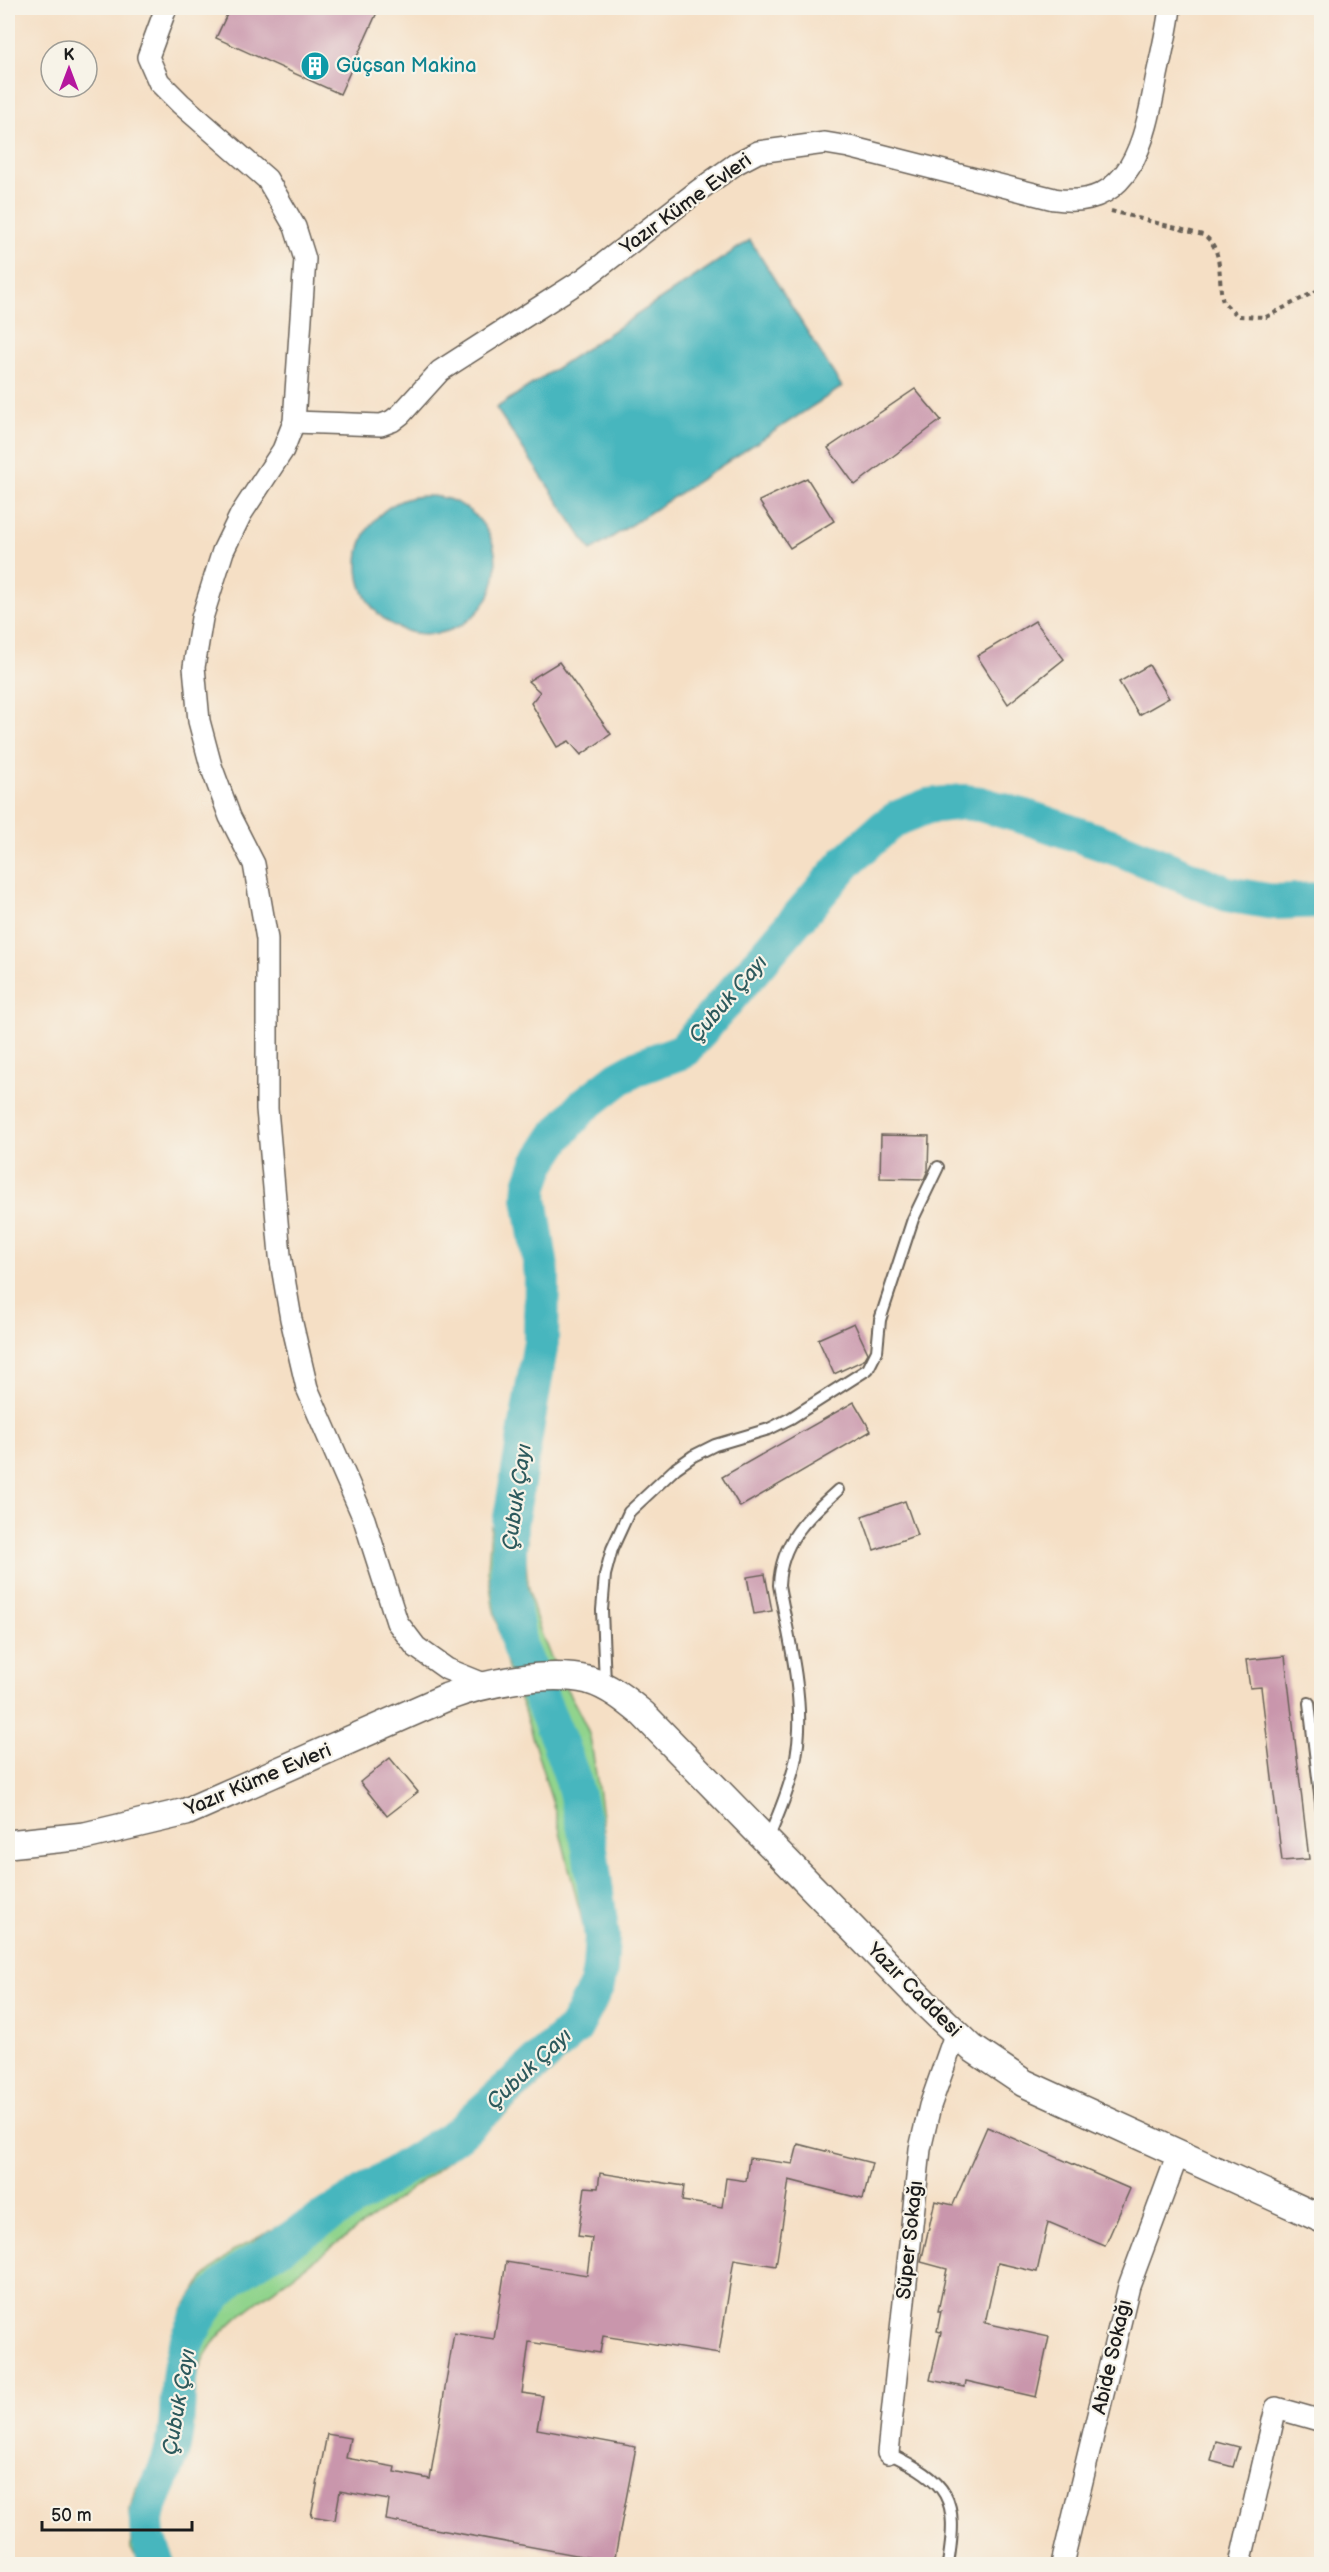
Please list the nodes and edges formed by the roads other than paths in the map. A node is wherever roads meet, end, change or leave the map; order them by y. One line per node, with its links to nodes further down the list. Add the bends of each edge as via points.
1 (166, 8): 3 (street, via 148,57 159,82 267,179 295,226 305,259)
2 (1170, 8): 3 (street, Yazır Küme Evleri, via 1141,145 1133,162 1110,189 1093,198 1074,202 825,143 758,152 736,163 585,278 440,371 393,421 381,425)
3 (294, 422): 7 (street, via 283,450 241,514 223,551 202,618 194,667 199,722 230,817 254,864 267,939 267,1109 280,1255 307,1388 364,1519 397,1622 416,1647 447,1669)
4 (938, 1167): 8 (lane, via 913,1219 884,1304 877,1351 868,1369 777,1425 693,1456 629,1512 605,1575)
5 (838, 1490): 11 (lane, via 789,1540 780,1569 799,1730 790,1782)
6 (568, 1677): 7 (street, Yazır Küme Evleri); 8 (street, Yazır Caddesi)
7 (492, 1683): 12 (street, Yazır Küme Evleri, via 447,1697 186,1812 85,1836)
8 (605, 1687): 11 (street, Yazır Caddesi, via 643,1714)
9 (1309, 1703): 10 (lane)
10 (1322, 1811)
11 (767, 1842): 13 (street, Yazır Caddesi)
12 (8, 1844)
13 (956, 2032): 14 (street, Yazır Caddesi, via 972,2048 1024,2083); 17 (street, Süper Sokağı, via 930,2106 920,2149)
14 (1178, 2154): 15 (street, Yazır Caddesi); 19 (street, Abide Sokağı, via 1129,2286)
15 (1321, 2218)
16 (1322, 2421): 20 (street, via 1276,2408)
17 (888, 2453): 18 (lane, via 916,2466 946,2495 953,2514)
18 (948, 2565)
19 (1062, 2565)
20 (1240, 2565)

